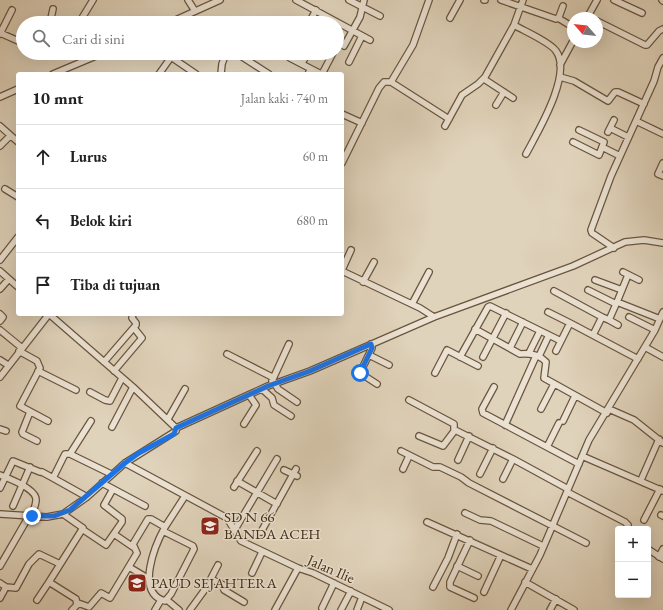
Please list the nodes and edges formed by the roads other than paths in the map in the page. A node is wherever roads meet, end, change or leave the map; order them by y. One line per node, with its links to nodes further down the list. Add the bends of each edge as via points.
1 (93, 0): 24 (street)
2 (188, 0): 19 (street)
3 (220, 0): 12 (street)
4 (296, 0): 18 (street)
5 (349, 0): 15 (street)
6 (364, 0): 15 (street)
7 (429, 0): 65 (street, via 413,44)
8 (460, 0): 28 (street)
9 (501, 0): 13 (street, via 510,4)
10 (597, 0): 20 (street)
11 (614, 0): 21 (street)
12 (210, 2): 19 (street)
13 (522, 3): 29 (street); 32 (street)
14 (563, 6): 29 (street)
15 (363, 7): 27 (street); 35 (street)
16 (53, 9): 23 (street)
17 (12, 10): 36 (street)
18 (316, 10): 25 (street); 26 (street)
19 (195, 11): 22 (street)
20 (592, 12)
21 (642, 13)
22 (187, 15)
23 (52, 16)
24 (83, 16)
25 (313, 16)
26 (327, 16)
27 (380, 16)
28 (450, 18)
29 (558, 18): 30 (street)
30 (567, 23)
31 (603, 24): 34 (street, via 645,45)
32 (514, 25): 53 (street, via 554,48 560,56); 64 (street)
33 (344, 26): 35 (street)
34 (663, 29)
35 (353, 31): 37 (street); 40 (street)
36 (0, 33): 38 (street)
37 (362, 36): 39 (street); 51 (street)
38 (16, 40)
39 (370, 40)
40 (344, 46)
41 (569, 48): 53 (street)
42 (663, 58): 70 (street)
43 (87, 60): 54 (street)
44 (169, 60): 58 (street)
45 (179, 60): 59 (street)
46 (223, 60): 60 (street)
47 (247, 60): 61 (street)
48 (295, 60): 52 (street)
49 (304, 60): 52 (street)
50 (329, 60): 62 (street)
51 (349, 62)
52 (302, 63): 55 (street)
53 (560, 65): 63 (street)
54 (65, 70): 56 (street); 57 (street)
55 (310, 71)
56 (59, 72)
57 (68, 72)
58 (160, 72)
59 (193, 72)
60 (221, 72)
61 (266, 72)
62 (322, 72)
63 (560, 76): 70 (street, via 574,81 608,101 615,92 618,92); 87 (street, via 558,89)
64 (485, 77): 67 (street, via 484,79); 73 (street, via 462,95)
65 (391, 82): 73 (street); 76 (street, via 381,84)
66 (16, 90): 68 (street)
67 (504, 92): 69 (street); 71 (street)
68 (0, 97)
69 (513, 98)
70 (644, 104): 75 (street)
71 (496, 105)
72 (344, 115): 76 (street)
73 (449, 119): 78 (street)
74 (614, 120): 82 (street, via 609,130)
75 (636, 121): 80 (street); 82 (street)
76 (362, 123): 89 (street)
77 (0, 126): 81 (street)
78 (446, 126)
79 (579, 130): 86 (street, via 604,142)
80 (663, 134)
81 (10, 136): 83 (street); 85 (street)
82 (628, 137): 88 (street)
83 (16, 140)
84 (573, 142): 86 (street, via 599,155)
85 (0, 146)
86 (602, 147): 88 (street)
87 (526, 154)
88 (620, 156): 96 (street, via 591,230)
89 (344, 160)
90 (663, 163): 91 (street)
91 (659, 176)
92 (5, 189): 93 (street)
93 (16, 196)
94 (16, 240): 98 (street)
95 (663, 243): 96 (street, via 632,241)
96 (614, 248): 121 (street, via 573,266)
97 (351, 250): 100 (street)
98 (0, 260)
99 (374, 262): 107 (street)
100 (344, 266)
101 (0, 271): 104 (street)
102 (344, 272): 107 (street)
103 (429, 272): 114 (street)
104 (9, 279): 108 (street); 109 (street)
105 (595, 280): 111 (street)
106 (639, 280): 111 (street, via 625,274)
107 (363, 282): 114 (street)
108 (16, 285)
109 (0, 289)
110 (588, 290): 113 (street)
111 (622, 290): 113 (street)
112 (554, 291): 122 (street)
113 (616, 303): 124 (street); 125 (street)
114 (412, 304): 121 (street)
115 (548, 312): 128 (street)
116 (506, 313): 127 (street); 131 (street, via 493,306 488,307); 137 (street)
117 (0, 314): 126 (street, via 3,317)
118 (47, 316): 143 (street)
119 (51, 316): 154 (street)
120 (132, 316): 130 (street, via 137,324)
121 (434, 317): 140 (street)
122 (602, 317): 125 (street); 135 (street)
123 (629, 317): 133 (street)
124 (662, 317): 133 (street)
125 (609, 320): 129 (street)
126 (0, 321)
127 (523, 322): 134 (street); 142 (street)
128 (570, 323): 135 (street); 138 (street)
129 (618, 325)
130 (134, 328): 154 (street); 159 (street, via 142,338)
131 (475, 329): 137 (street); 149 (street)
132 (0, 330): 143 (street)
133 (655, 330): 141 (street)
134 (540, 331): 136 (street); 145 (street)
135 (593, 335): 152 (street)
136 (549, 336): 138 (street); 148 (street)
137 (492, 339): 142 (street); 150 (street)
138 (561, 341): 144 (street)
139 (289, 344): 162 (street)
140 (371, 344): 147 (street, via 372,348); 164 (street)
141 (645, 347): 151 (street); 152 (street)
142 (510, 348): 145 (street, via 520,354)
143 (21, 349): 155 (street); 158 (street, via 38,361)
144 (556, 351)
145 (529, 353): 148 (street)
146 (227, 354): 162 (street)
147 (368, 355): 156 (street); 165 (street, via 360,373)
148 (538, 355): 166 (street, via 546,362 543,376); 185 (street)
149 (460, 357): 157 (street); 160 (street, via 446,350)
150 (483, 357)
151 (663, 357)
152 (638, 358): 178 (street)
153 (0, 360): 155 (street)
154 (104, 362): 159 (street)
155 (8, 365): 161 (street)
156 (389, 365)
157 (478, 366)
158 (38, 371): 171 (street); 179 (street, via 20,406)
159 (114, 371): 163 (street)
160 (435, 373)
161 (0, 377)
162 (272, 377): 164 (street)
163 (122, 378): 167 (street); 172 (street, via 110,401)
164 (273, 384): 170 (street); 176 (street)
165 (377, 384)
166 (554, 384): 174 (street); 177 (street)
167 (133, 387): 181 (street); 186 (street)
168 (494, 387): 185 (street, via 482,410 483,413)
169 (185, 389): 181 (street)
170 (262, 389): 173 (street); 180 (street, via 272,398 274,405)
171 (76, 390)
172 (90, 392)
173 (249, 395): 184 (street, via 256,405); 187 (street)
174 (575, 396): 178 (street); 195 (street)
175 (409, 400): 189 (street, via 454,424)
176 (297, 402)
177 (541, 409)
178 (608, 411): 194 (street, via 634,420); 201 (street)
179 (30, 412): 182 (street); 193 (street, via 22,432)
180 (291, 416)
181 (168, 419): 187 (street)
182 (48, 421)
183 (90, 421): 199 (street)
184 (244, 424)
185 (505, 424): 195 (street)
186 (112, 427)
187 (176, 428): 205 (street, via 174,434)
188 (0, 429): 190 (street)
189 (454, 430): 191 (street, via 443,446); 192 (street)
190 (6, 431)
191 (418, 436)
192 (469, 436): 196 (street); 204 (street)
193 (37, 441)
194 (661, 441): 217 (street)
195 (547, 447): 206 (street)
196 (493, 448): 203 (street); 212 (street)
197 (256, 451): 218 (street)
198 (400, 452): 200 (street)
199 (70, 454): 211 (street); 215 (street, via 65,454)
200 (409, 456): 209 (street); 238 (street, via 461,477)
201 (582, 456): 206 (street); 217 (street)
202 (277, 459): 226 (street)
203 (513, 459): 216 (street); 224 (street)
204 (458, 460)
205 (125, 463): 211 (street); 227 (street, Jalan Ilie)
206 (579, 464): 224 (street)
207 (30, 467): 213 (street, via 13,461); 215 (street); 220 (street)
208 (296, 469): 214 (street)
209 (403, 469)
210 (284, 470): 214 (street)
211 (111, 474): 219 (street)
212 (480, 474)
213 (2, 476): 220 (street); 222 (street)
214 (295, 476): 229 (street)
215 (53, 478): 228 (street)
216 (503, 479)
217 (641, 480): 225 (street)
218 (237, 481): 221 (street); 226 (street)
219 (102, 483): 223 (street); 228 (street)
220 (23, 485): 230 (street); 235 (street, via 36,498)
221 (234, 487)
222 (0, 488)
223 (113, 489): 231 (street); 244 (street, via 104,505 122,520)
224 (568, 490): 238 (street); 239 (street, via 625,522)
225 (662, 490): 236 (street)
226 (256, 493): 229 (street); 242 (street)
227 (185, 496): 241 (street); 242 (street, Jalan Ilie, via 228,518)
228 (87, 497): 234 (street)
229 (277, 504): 243 (street)
230 (13, 506)
231 (145, 506)
232 (465, 513): 248 (street, via 480,520 491,521)
233 (0, 514): 235 (street)
234 (63, 514): 235 (street); 240 (street, via 82,526)
235 (31, 516): 257 (street)
236 (644, 520)
237 (427, 522): 245 (street)
238 (553, 525): 247 (street); 248 (street)
239 (628, 526)
240 (82, 529): 244 (street, via 106,545); 255 (street)
241 (164, 529): 249 (street, via 154,520 148,519); 264 (street, via 150,568); 279 (street, via 194,549)
242 (234, 531): 252 (street, Jalan Ilie, via 241,541)
243 (261, 532)
244 (114, 534): 249 (street)
245 (457, 534): 246 (street); 271 (street)
246 (470, 540): 253 (street); 258 (street)
247 (586, 543)
248 (543, 546): 261 (street)
249 (133, 547): 259 (street, via 138,552)
250 (663, 549): 254 (street)
251 (651, 551): 254 (street)
252 (262, 552): 260 (street, Jalan Ilie); 262 (street)
253 (501, 555): 261 (street); 273 (street)
254 (661, 558)
255 (60, 564): 266 (street); 270 (street, via 39,554 29,564 16,588)
256 (218, 565): 265 (street)
257 (0, 566)
258 (457, 566): 263 (street); 276 (street, via 450,587)
259 (129, 567): 264 (street); 281 (street, via 110,598 101,593 89,607)
260 (298, 568): 269 (street, Jalan Ilie); 287 (street)
261 (532, 569): 267 (street)
262 (252, 573)
263 (478, 576)
264 (149, 579): 279 (street, via 152,592)
265 (210, 579): 280 (street, via 223,585 224,590); 286 (street)
266 (49, 582): 278 (street); 281 (street, via 76,599)
267 (525, 582): 277 (street); 291 (street)
268 (0, 583): 270 (street)
269 (334, 583): 272 (street, Jalan Ilie); 282 (street)
270 (6, 587): 275 (street)
271 (433, 587)
272 (351, 591): 274 (street, Jalan Ilie); 288 (street)
273 (484, 592)
274 (362, 597): 289 (street); 290 (street, Jalan Ilie)
275 (0, 598)
276 (474, 598)
277 (556, 599): 292 (street); 293 (street)
278 (37, 600)
279 (164, 600): 284 (street); 285 (street)
280 (244, 602)
281 (78, 603): 283 (street)
282 (322, 608)
283 (72, 610)
284 (155, 610)
285 (179, 610)
286 (190, 610)
287 (275, 610)
288 (341, 610)
289 (356, 610)
290 (389, 610)
291 (511, 610)
292 (550, 610)
293 (574, 610)

